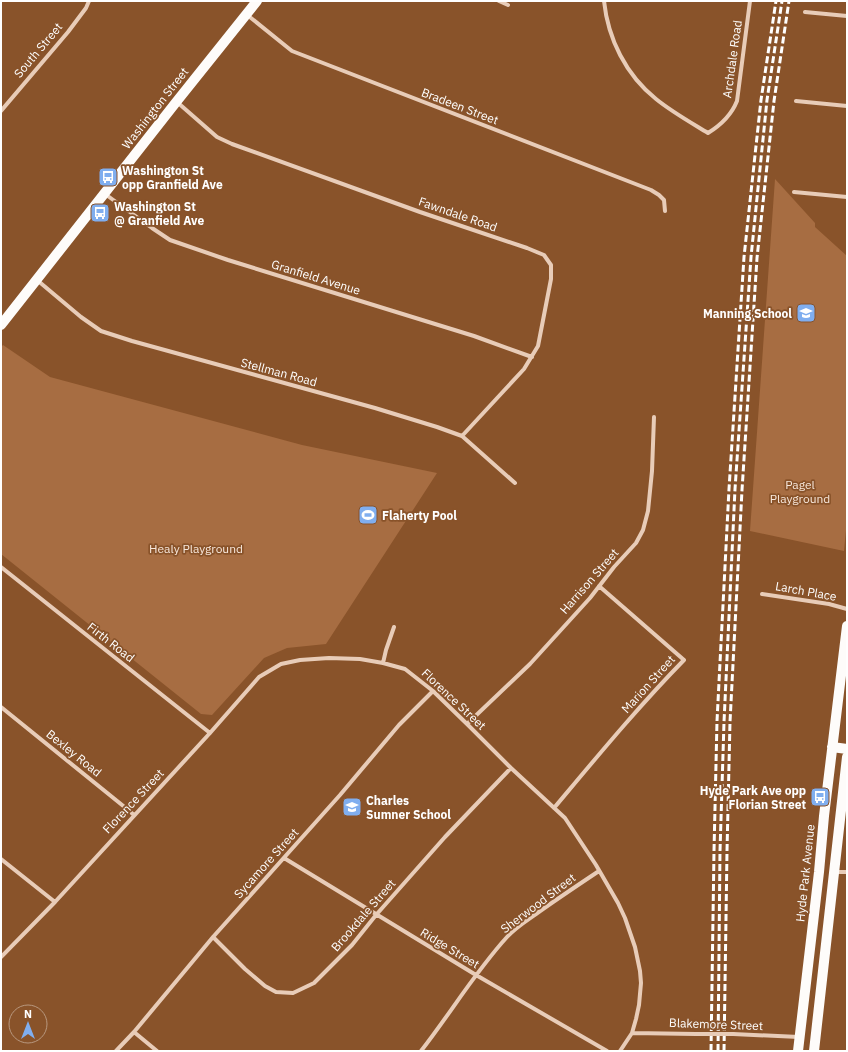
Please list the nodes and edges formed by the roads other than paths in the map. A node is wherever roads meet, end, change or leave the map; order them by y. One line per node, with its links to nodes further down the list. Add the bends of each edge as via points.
1 (89, 1): 13 (street, South Street, via 68,32)
2 (257, 1): 8 (main road, Washington Street)
3 (499, 1): 6 (street)
4 (604, 1): 5 (street, Archdale Road, via 613,40 632,75 645,90 664,105 708,133 725,120 737,101)
5 (750, 1)
6 (508, 5)
7 (805, 12): 9 (street)
8 (246, 14): 10 (main road, Washington Street); 17 (street, Bradeen Street, via 292,51 651,190 664,200)
9 (847, 16)
10 (177, 101): 15 (main road, Washington Street); 20 (street, Fawndale Road, via 217,137 232,144 544,255 551,265 551,279 538,346)
11 (796, 101): 12 (street)
12 (847, 106)
13 (1, 111)
14 (794, 192): 16 (street)
15 (105, 193): 18 (main road, Washington Street); 20 (street, Granfield Avenue, via 170,240 474,336)
16 (847, 198)
17 (665, 211)
18 (37, 280): 19 (main road, Washington Street); 22 (street, Stellman Road, via 101,331 374,408)
19 (1, 325)
20 (532, 357): 22 (street, Fawndale Road)
21 (654, 417): 25 (street, Harrison Street, via 652,471 648,511 643,530 636,543)
22 (462, 436): 23 (street, Stellman Road)
23 (515, 483)
24 (1, 567): 34 (street, Firth Road)
25 (599, 586): 33 (street, Harrison Street, via 530,664); 39 (street, Marion Street, via 684,660 636,711)
26 (762, 594): 27 (street, Larch Place)
27 (847, 609)
28 (847, 626): 35 (main road, Hyde Park Avenue)
29 (394, 627): 30 (street)
30 (383, 663): 31 (street, Florence Street, via 406,669); 34 (street, Florence Street, via 329,658 281,664 259,678)
31 (433, 691): 33 (street, Florence Street); 42 (street, Sycamore Street, via 399,725)
32 (1, 707): 41 (street, Bexley Road)
33 (467, 724): 38 (street, Florence Street)
34 (210, 733): 41 (street, Florence Street)
35 (832, 747): 36 (main road); 54 (main road, Hyde Park Avenue)
36 (847, 749)
37 (847, 757): 40 (main road)
38 (511, 768): 39 (street, Florence Street); 48 (street, Brookdale Street)
39 (554, 808): 44 (street, Florence Street, via 565,818)
40 (844, 813): 45 (main road)
41 (134, 815): 47 (street, Florence Street)
42 (284, 858): 48 (street, Ridge Street); 49 (street, Sycamore Street)
43 (1, 859): 47 (street)
44 (599, 871): 51 (street, Sherwood Street, via 514,930); 53 (street, Florence Street, via 626,918 638,960 641,983)
45 (835, 872): 46 (street); 55 (main road)
46 (847, 872)
47 (55, 902): 50 (street, Florence Street)
48 (376, 915): 49 (street, Brookdale Street, via 352,945 314,983 293,992 276,992 265,986); 51 (street, Ridge Street)
49 (213, 936): 52 (street, Sycamore Street)
50 (1, 958)
51 (476, 975): 58 (street, Sherwood Street); 59 (street, Ridge Street)
52 (134, 1032): 56 (street, Sycamore Street); 57 (street)
53 (632, 1033): 54 (street, Blakemore Street, bridge); 60 (street, Florence Street)
54 (799, 1037): 55 (main road); 61 (main road, Hyde Park Avenue)
55 (815, 1037): 62 (main road)
56 (116, 1051)
57 (157, 1051)
58 (421, 1051)
59 (607, 1051)
60 (620, 1051)
61 (798, 1051)
62 (814, 1051)

